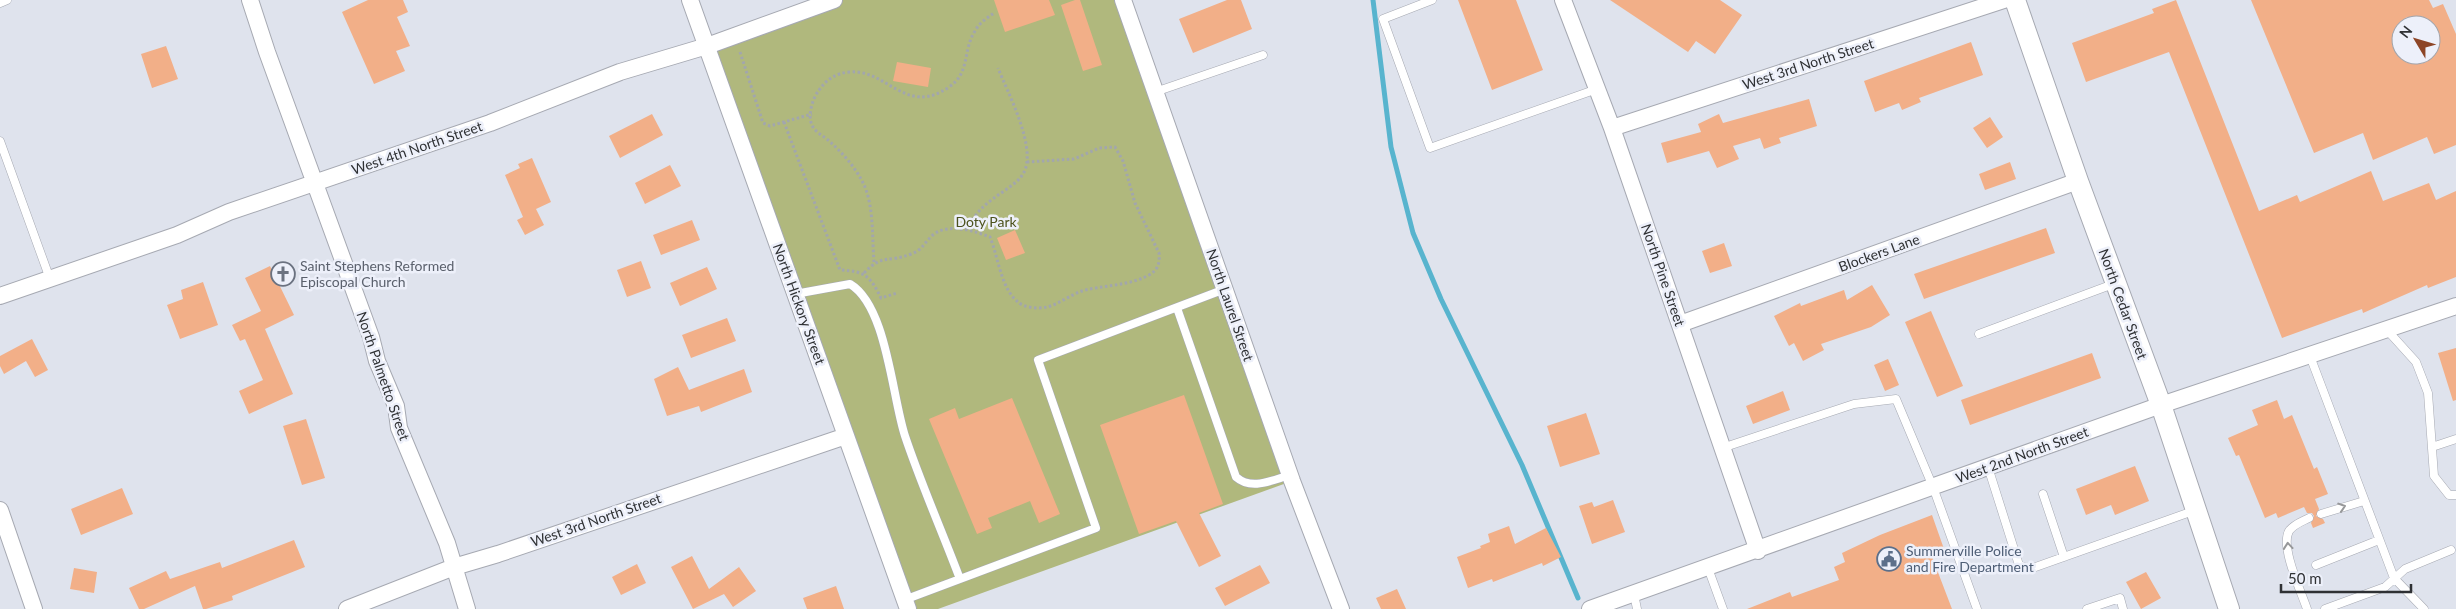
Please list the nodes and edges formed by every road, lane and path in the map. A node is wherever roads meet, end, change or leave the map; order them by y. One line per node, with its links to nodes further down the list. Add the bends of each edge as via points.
1 (7, 0): 10 (lane)
2 (250, 0): 24 (street, North Palmetto Street)
3 (690, 0): 13 (street, North Hickory Street)
4 (834, 0): 12 (street, West 4th North Street)
5 (1123, 0): 17 (street, North Laurel Street)
6 (1432, 0): 16 (lane, via 1384,19 1430,148)
7 (1563, 0): 16 (street, North Pine Street)
8 (2004, 0): 20 (street, West 3rd North Street)
9 (2015, 0): 23 (street, North Cedar Street)
10 (0, 3)
11 (994, 13): 18 (path, via 975,30 969,42 964,72 948,88 924,98 911,96 884,82 852,72 828,78 811,103)
12 (735, 34): 13 (street, West 4th North Street); 19 (path, via 763,123 770,126)
13 (706, 46): 24 (street, West 4th North Street, via 620,72 490,123); 32 (street, North Hickory Street)
14 (1263, 54): 17 (lane)
15 (998, 68): 22 (path, via 1024,136)
16 (1597, 89): 20 (street, North Pine Street)
17 (1155, 92): 30 (street, North Laurel Street)
18 (812, 114): 19 (path); 26 (path, via 810,122 815,130 853,166 865,187)
19 (784, 122): 27 (path, via 840,270)
20 (1612, 128): 36 (street, North Pine Street)
21 (0, 141): 28 (lane)
22 (1027, 162): 25 (path, via 1019,180 979,210); 25 (path, via 1074,158 1099,148 1115,147 1123,161 1134,203 1160,253 1156,269 1137,280 1082,292 1048,307 1028,306 1018,303 1009,292 990,237)
23 (2078, 181): 29 (street, North Cedar Street); 36 (street, Blockers Lane)
24 (315, 183): 28 (street, West 4th North Street); 60 (street, North Palmetto Street, via 396,406 399,428 448,543)
25 (968, 229): 26 (path, via 934,234 922,249 914,253)
26 (874, 262): 27 (path)
27 (864, 273): 31 (path, via 874,282 881,298)
28 (50, 279): 33 (street, West 4th North Street)
29 (2116, 283): 38 (lane); 40 (street, North Cedar Street)
30 (1225, 289): 35 (lane); 46 (street, North Laurel Street)
31 (897, 293)
32 (795, 294): 41 (street, North Hickory Street); 63 (lane, via 850,284 868,301 896,391 904,434)
33 (0, 296)
34 (2456, 306): 37 (street, West 2nd North Street)
35 (1177, 308): 46 (lane, via 1236,477 1252,486); 63 (lane, via 1038,360 1096,528)
36 (1680, 324): 44 (street, North Pine Street)
37 (2387, 330): 39 (street, West 2nd North Street); 43 (lane, via 2416,362 2428,393)
38 (1979, 334)
39 (2310, 356): 40 (street, West 2nd North Street); 50 (lane)
40 (2161, 405): 45 (street, West 2nd North Street); 52 (street, North Cedar Street)
41 (846, 436): 60 (street, West 3rd North Street); 65 (street, North Hickory Street)
42 (2456, 440): 43 (lane)
43 (2432, 447): 49 (lane, via 2434,476 2449,495)
44 (1722, 448): 47 (lane, via 1854,404 1896,399); 57 (street, North Pine Street)
45 (1988, 468): 47 (street, West 2nd North Street); 58 (lane, via 2019,565 2030,569)
46 (1290, 475): 69 (street, North Laurel Street)
47 (1933, 487): 57 (street, West 2nd North Street); 72 (lane)
48 (2043, 494): 58 (lane)
49 (2456, 495)
50 (2364, 501): 53 (lane, one-way to 50); 55 (lane)
51 (0, 510): 66 (street)
52 (2196, 510): 58 (lane); 75 (street, North Cedar Street)
53 (2321, 514)
54 (2309, 518): 76 (lane, one-way to 54, via 2286,539 2295,525)
55 (2379, 540): 59 (lane); 62 (lane)
56 (2451, 550): 62 (lane, via 2405,569)
57 (1758, 551): 61 (street, West 2nd North Street)
58 (2064, 557)
59 (2316, 564)
60 (454, 567): 67 (street, West 3rd North Street); 68 (street, North Palmetto Street)
61 (1708, 568): 64 (street, West 2nd North Street); 71 (lane)
62 (2394, 578): 77 (lane, via 2385,587); 78 (lane)
63 (960, 579): 65 (lane)
64 (1636, 601): 70 (street, West 2nd North Street)
65 (906, 604)
66 (34, 609)
67 (347, 609)
68 (468, 609)
69 (1341, 609)
70 (1590, 609)
71 (1723, 609)
72 (1977, 609)
73 (2087, 609): 74 (lane, via 2120,598)
74 (2123, 609)
75 (2228, 609)
76 (2307, 609)
77 (2325, 609)
78 (2424, 609)

